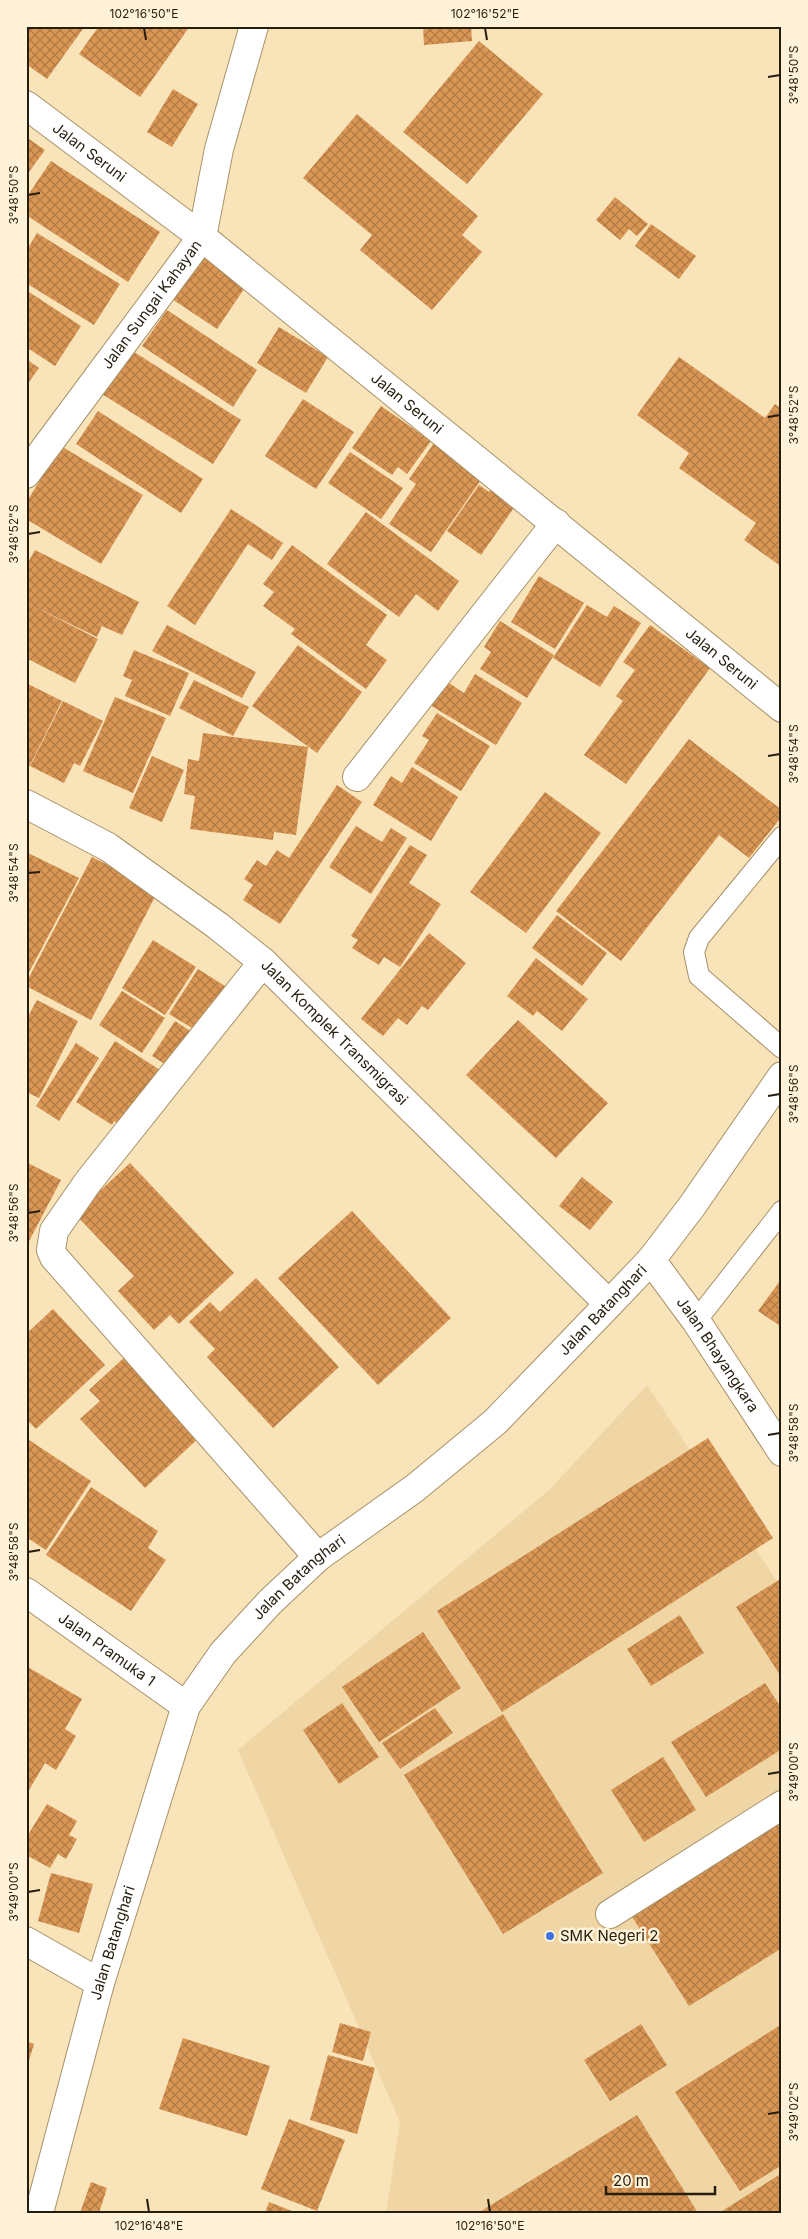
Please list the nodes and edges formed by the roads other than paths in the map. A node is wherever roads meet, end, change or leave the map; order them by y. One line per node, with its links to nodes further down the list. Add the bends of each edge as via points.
1 (254, 26): 3 (street, Jalan Sungai Kahayan, via 219,148)
2 (26, 105): 3 (street, Jalan Seruni)
3 (202, 237): 4 (street, Jalan Sungai Kahayan); 5 (street, Jalan Seruni)
4 (26, 474)
5 (556, 523): 6 (street, Jalan Seruni); 7 (street)
6 (782, 708)
7 (357, 777)
8 (26, 804): 10 (street, Jalan Komplek Transmigrasi, via 108,847 218,926)
9 (782, 837): 11 (lane, via 699,938 694,952 699,976)
10 (262, 962): 15 (street, Jalan Komplek Transmigrasi); 18 (street, via 88,1182 54,1231 51,1250)
11 (782, 1048)
12 (782, 1076): 14 (street, Jalan Batanghari)
13 (782, 1211): 16 (lane)
14 (651, 1260): 15 (street, Jalan Batanghari); 16 (street, Jalan Bhayangkara)
15 (609, 1304): 18 (street, Jalan Batanghari, via 495,1422 414,1488)
16 (696, 1321): 17 (street, Jalan Bhayangkara)
17 (782, 1452)
18 (318, 1558): 20 (street, Jalan Batanghari, via 270,1602 223,1653)
19 (26, 1592): 20 (street, Jalan Pramuka 1)
20 (186, 1706): 24 (street, Jalan Batanghari)
21 (782, 1805): 22 (street)
22 (610, 1914)
23 (26, 1941): 24 (street)
24 (100, 1983): 25 (street, Jalan Batanghari)
25 (39, 2213)

